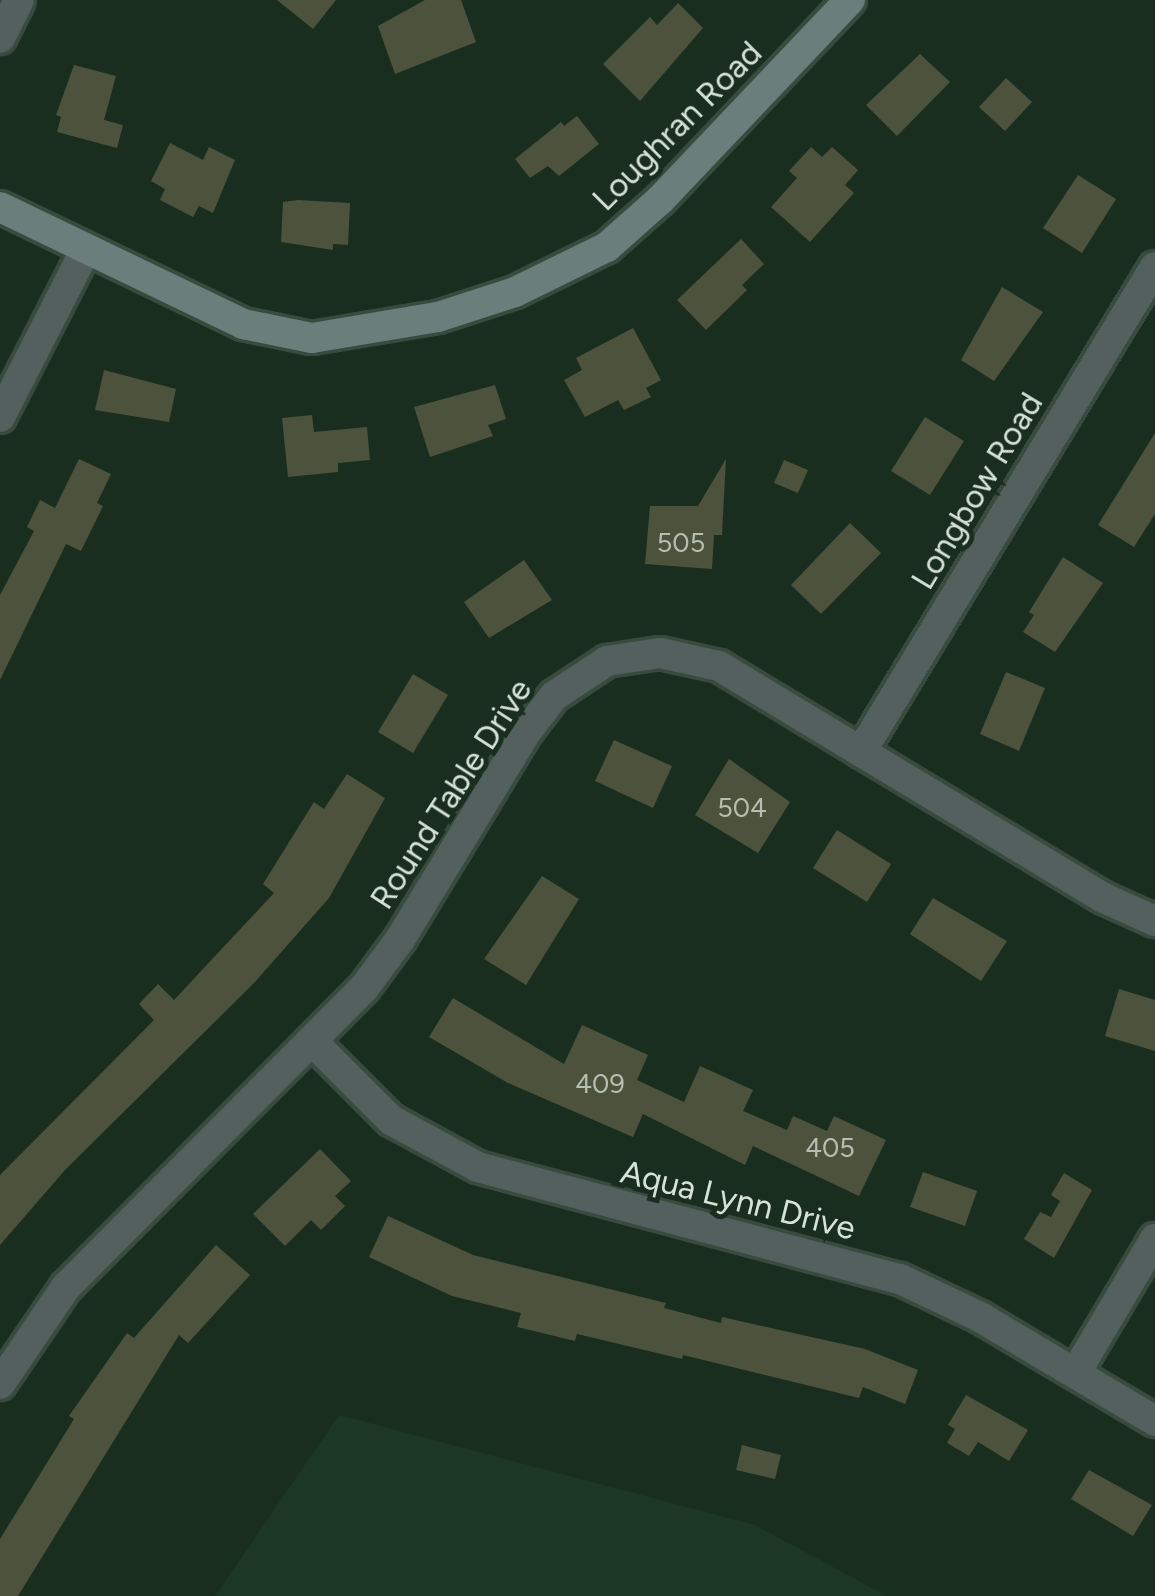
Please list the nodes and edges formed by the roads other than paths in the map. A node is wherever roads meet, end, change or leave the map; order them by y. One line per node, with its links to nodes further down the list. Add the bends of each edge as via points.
1 (19, 0): 3 (street)
2 (850, 0): 5 (street, Loughran Road, via 607,248 515,292 416,322 312,338 243,324)
3 (0, 38)
4 (0, 207): 5 (street, Loughran Road)
5 (85, 251): 7 (street)
6 (1155, 267): 8 (street, Longbow Road)
7 (0, 417)
8 (861, 752): 9 (street, Round Table Drive); 10 (street, Round Table Drive, via 719,666 687,656 633,655 577,675 527,731 401,938)
9 (1155, 921)
10 (314, 1043): 12 (street, Aqua Lynn Drive, via 391,1120 478,1167 900,1279); 13 (street, Round Table Drive, via 66,1287)
11 (1155, 1239): 12 (street)
12 (1076, 1372): 14 (street, Aqua Lynn Drive)
13 (0, 1384)
14 (1155, 1421)

